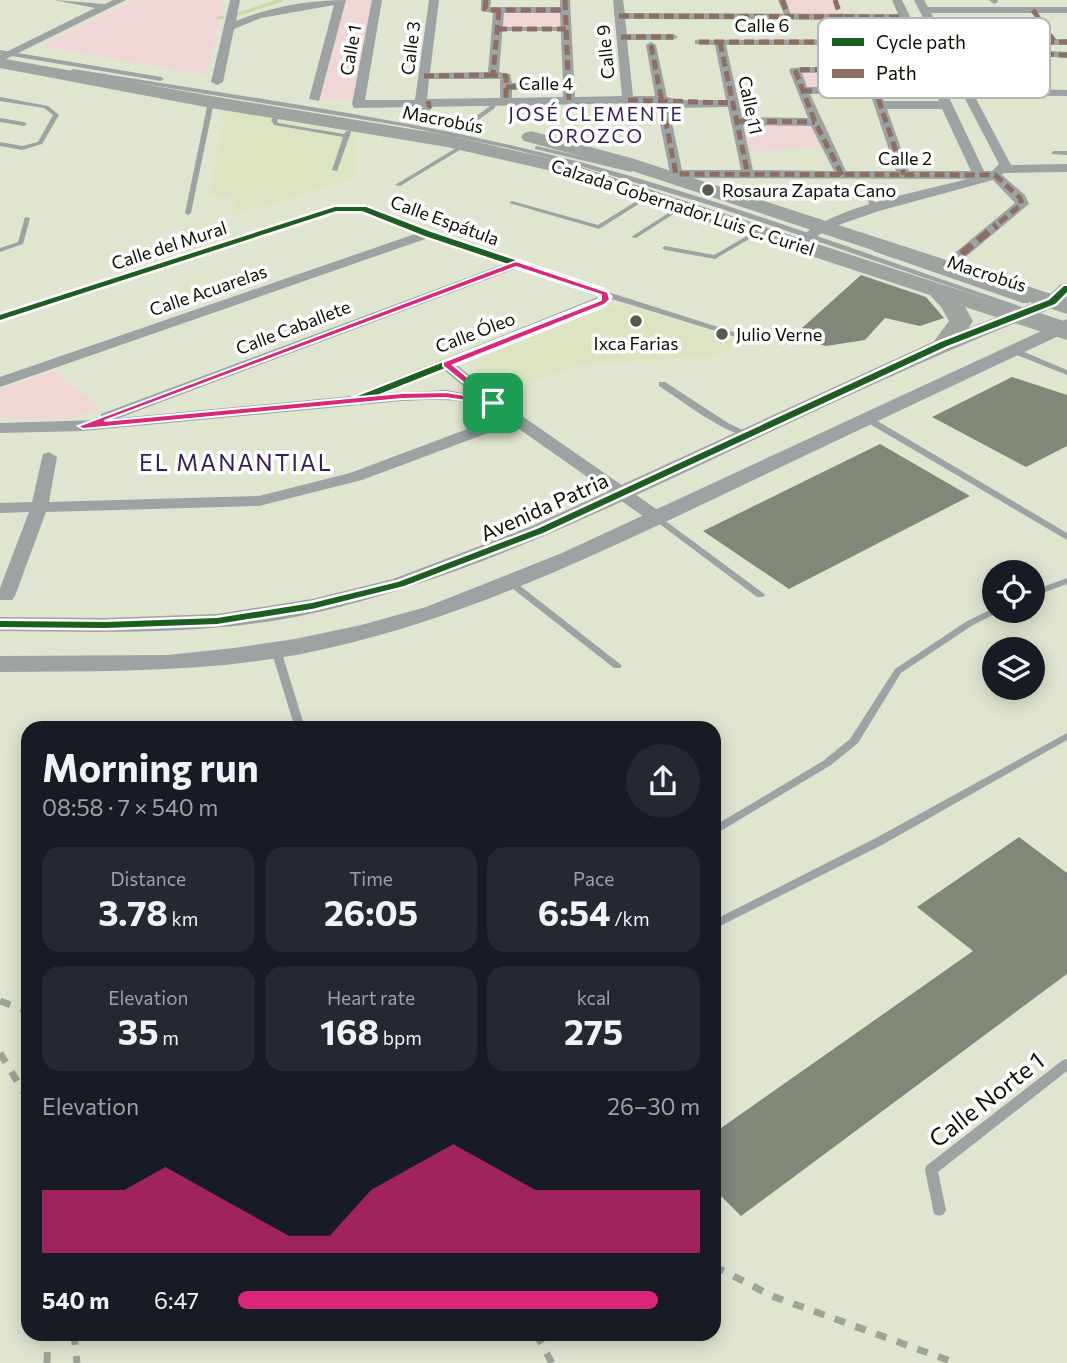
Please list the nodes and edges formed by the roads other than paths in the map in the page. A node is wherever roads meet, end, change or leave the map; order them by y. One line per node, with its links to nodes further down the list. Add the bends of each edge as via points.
1 (60, 0): 14 (street)
2 (121, 0): 14 (street)
3 (235, 0): 24 (street)
4 (377, 0): 61 (street, Calle 1)
5 (434, 0): 41 (street, Calle 3)
6 (618, 0): 18 (street, Calle 9)
7 (782, 0): 20 (street)
8 (835, 0): 21 (street)
9 (897, 0): 22 (street)
10 (341, 1): 24 (street, via 259,15); 51 (street, Calle 1)
11 (996, 4): 13 (street); 16 (street)
12 (565, 5): 15 (street); 26 (street)
13 (922, 5)
14 (107, 7): 38 (street)
15 (491, 7): 25 (street)
16 (1033, 10): 17 (street); 23 (street)
17 (1067, 10)
18 (619, 16): 19 (street); 28 (street, Calle 9)
19 (740, 17): 20 (street); 34 (street, via 744,35)
20 (789, 17): 21 (street)
21 (841, 17): 22 (street)
22 (904, 17)
23 (1038, 18)
24 (229, 27): 46 (street)
25 (497, 29): 26 (street); 40 (street)
26 (566, 29): 43 (street)
27 (1050, 35): 31 (street)
28 (621, 37): 29 (street); 56 (street, Calle 9)
29 (673, 37)
30 (1050, 41): 31 (street, Calle 6)
31 (1054, 41): 36 (street, Calle 6)
32 (699, 42): 33 (street, Calle 6)
33 (720, 42): 34 (street, Calle 6); 57 (street, Calle 11)
34 (736, 42): 35 (street, Calle 6)
35 (818, 42)
36 (1067, 42)
37 (651, 45): 52 (street)
38 (5, 55): 46 (main road, Calzada Gobernador Luis C. Curiel); 88 (lane, Macrobús, via 511,147); 88 (lane, Macrobús, via 403,121 591,159)
39 (818, 69): 44 (street, via 796,69)
40 (493, 75): 41 (street); 42 (street, via 506,76)
41 (424, 76): 60 (street, Calle 3)
42 (506, 86): 43 (street); 54 (street)
43 (569, 86): 55 (street)
44 (802, 91): 45 (street); 64 (street)
45 (818, 91)
46 (214, 92): 51 (main road, Calzada Gobernador Luis C. Curiel); 61 (main road, Calzada Gobernador Luis C. Curiel, via 280,113); 84 (lane)
47 (878, 98): 58 (street)
48 (942, 98): 59 (street)
49 (972, 98): 72 (street, via 1005,164)
50 (0, 99): 67 (lane, via 46,107 56,115 40,143 22,148)
51 (315, 99): 61 (main road, Calzada Gobernador Luis C. Curiel)
52 (662, 99): 56 (street, Calle 4); 57 (street, Calle 4, via 680,104); 73 (street, Calle 2, via 676,174)
53 (493, 100): 54 (street, Calle 4); 60 (street, Calle 4); 66 (lane, via 493,107)
54 (506, 100): 55 (street, Calle 4)
55 (569, 100): 56 (street, Calle 4)
56 (628, 100)
57 (733, 103): 63 (street, Calle 11)
58 (880, 105): 59 (street); 75 (street)
59 (945, 105): 76 (street)
60 (422, 106): 61 (main road, Calzada Gobernador Luis C. Curiel); 66 (main road, Calzada Gobernador Luis C. Curiel)
61 (354, 118): 66 (main road, Calzada Gobernador Luis C. Curiel); 71 (lane)
62 (0, 120): 65 (lane)
63 (737, 121): 64 (street); 73 (street, Calle 11)
64 (815, 122): 74 (street)
65 (24, 124)
66 (467, 134): 77 (lane); 79 (main road, Calzada Gobernador Luis C. Curiel); 88 (main road, Calzada Gobernador Luis C. Curiel, via 583,150)
67 (0, 144)
68 (1054, 153): 69 (lane)
69 (1067, 153)
70 (1067, 168): 72 (street)
71 (335, 170)
72 (998, 172): 76 (street, Calle 2); 83 (street); 93 (street, via 1022,204)
73 (748, 175): 74 (street, Calle 2)
74 (842, 175): 75 (street, Calle 2)
75 (904, 175): 76 (street, Calle 2)
76 (979, 175)
77 (398, 185)
78 (864, 185): 83 (lane)
79 (650, 195): 80 (lane, via 598,227); 81 (main road, Calzada Gobernador Luis C. Curiel)
80 (512, 203)
81 (683, 205): 86 (main road, Calzada Gobernador Luis C. Curiel); 89 (lane)
82 (349, 207): 87 (street, Calle Espátula); 97 (street, Calle del Mural)
83 (874, 208): 88 (street)
84 (188, 213)
85 (27, 218): 91 (lane, via 21,243)
86 (759, 230): 88 (main road, Calzada Gobernador Luis C. Curiel); 90 (lane, via 715,257)
87 (428, 234): 92 (street, Calle Espátula); 103 (street, Calle Acuarelas)
88 (812, 234): 93 (main road, Calzada Gobernador Luis C. Curiel); 94 (main road, Calzada Gobernador Luis C. Curiel); 96 (lane, Macrobús); 96 (lane, Macrobús, via 890,256)
89 (634, 237)
90 (665, 248)
91 (0, 250)
92 (516, 264): 95 (street, Calle Espátula); 109 (street, Calle Caballete)
93 (945, 267): 96 (main road, Calzada Gobernador Luis C. Curiel)
94 (938, 291): 96 (main road, Calzada Gobernador Luis C. Curiel); 99 (main road, via 961,321)
95 (606, 296): 98 (lane); 101 (street, Calle Óleo, via 601,303)
96 (1054, 314): 99 (street, Avenida Patria); 100 (street)
97 (0, 318)
98 (758, 341)
99 (944, 344): 111 (street, Avenida Patria)
100 (1012, 350): 102 (lane); 108 (street)
101 (446, 364): 105 (street, Calle Óleo); 106 (street)
102 (1067, 373)
103 (0, 382)
104 (662, 384): 111 (lane)
105 (356, 400): 106 (street, via 446,395); 109 (street)
106 (493, 403): 107 (street)
107 (514, 417): 113 (street); 115 (street, via 337,483 282,498)
108 (866, 418): 116 (street); 117 (lane)
109 (83, 426): 110 (street)
110 (0, 428)
111 (747, 435): 113 (street, Avenida Patria)
112 (49, 457): 115 (street)
113 (621, 493): 116 (street); 124 (street, Avenida Patria, via 444,569 312,606 206,621)
114 (0, 508): 115 (street)
115 (39, 508): 122 (street)
116 (656, 517): 119 (street); 121 (lane)
117 (1067, 537)
118 (1067, 581): 120 (lane)
119 (511, 583): 125 (street, via 375,628); 127 (lane)
120 (1045, 589)
121 (760, 595)
122 (6, 596)
123 (982, 616): 130 (lane, via 898,671 854,741 827,763)
124 (0, 624)
125 (276, 650): 126 (street, via 167,663); 128 (lane)
126 (0, 664)
127 (617, 666)
128 (298, 721)
129 (1067, 736): 131 (lane, via 878,842)
130 (721, 827)
131 (721, 921)
132 (1067, 1064): 133 (lane, Calle Norte 1, via 931,1170)
133 (939, 1210)

